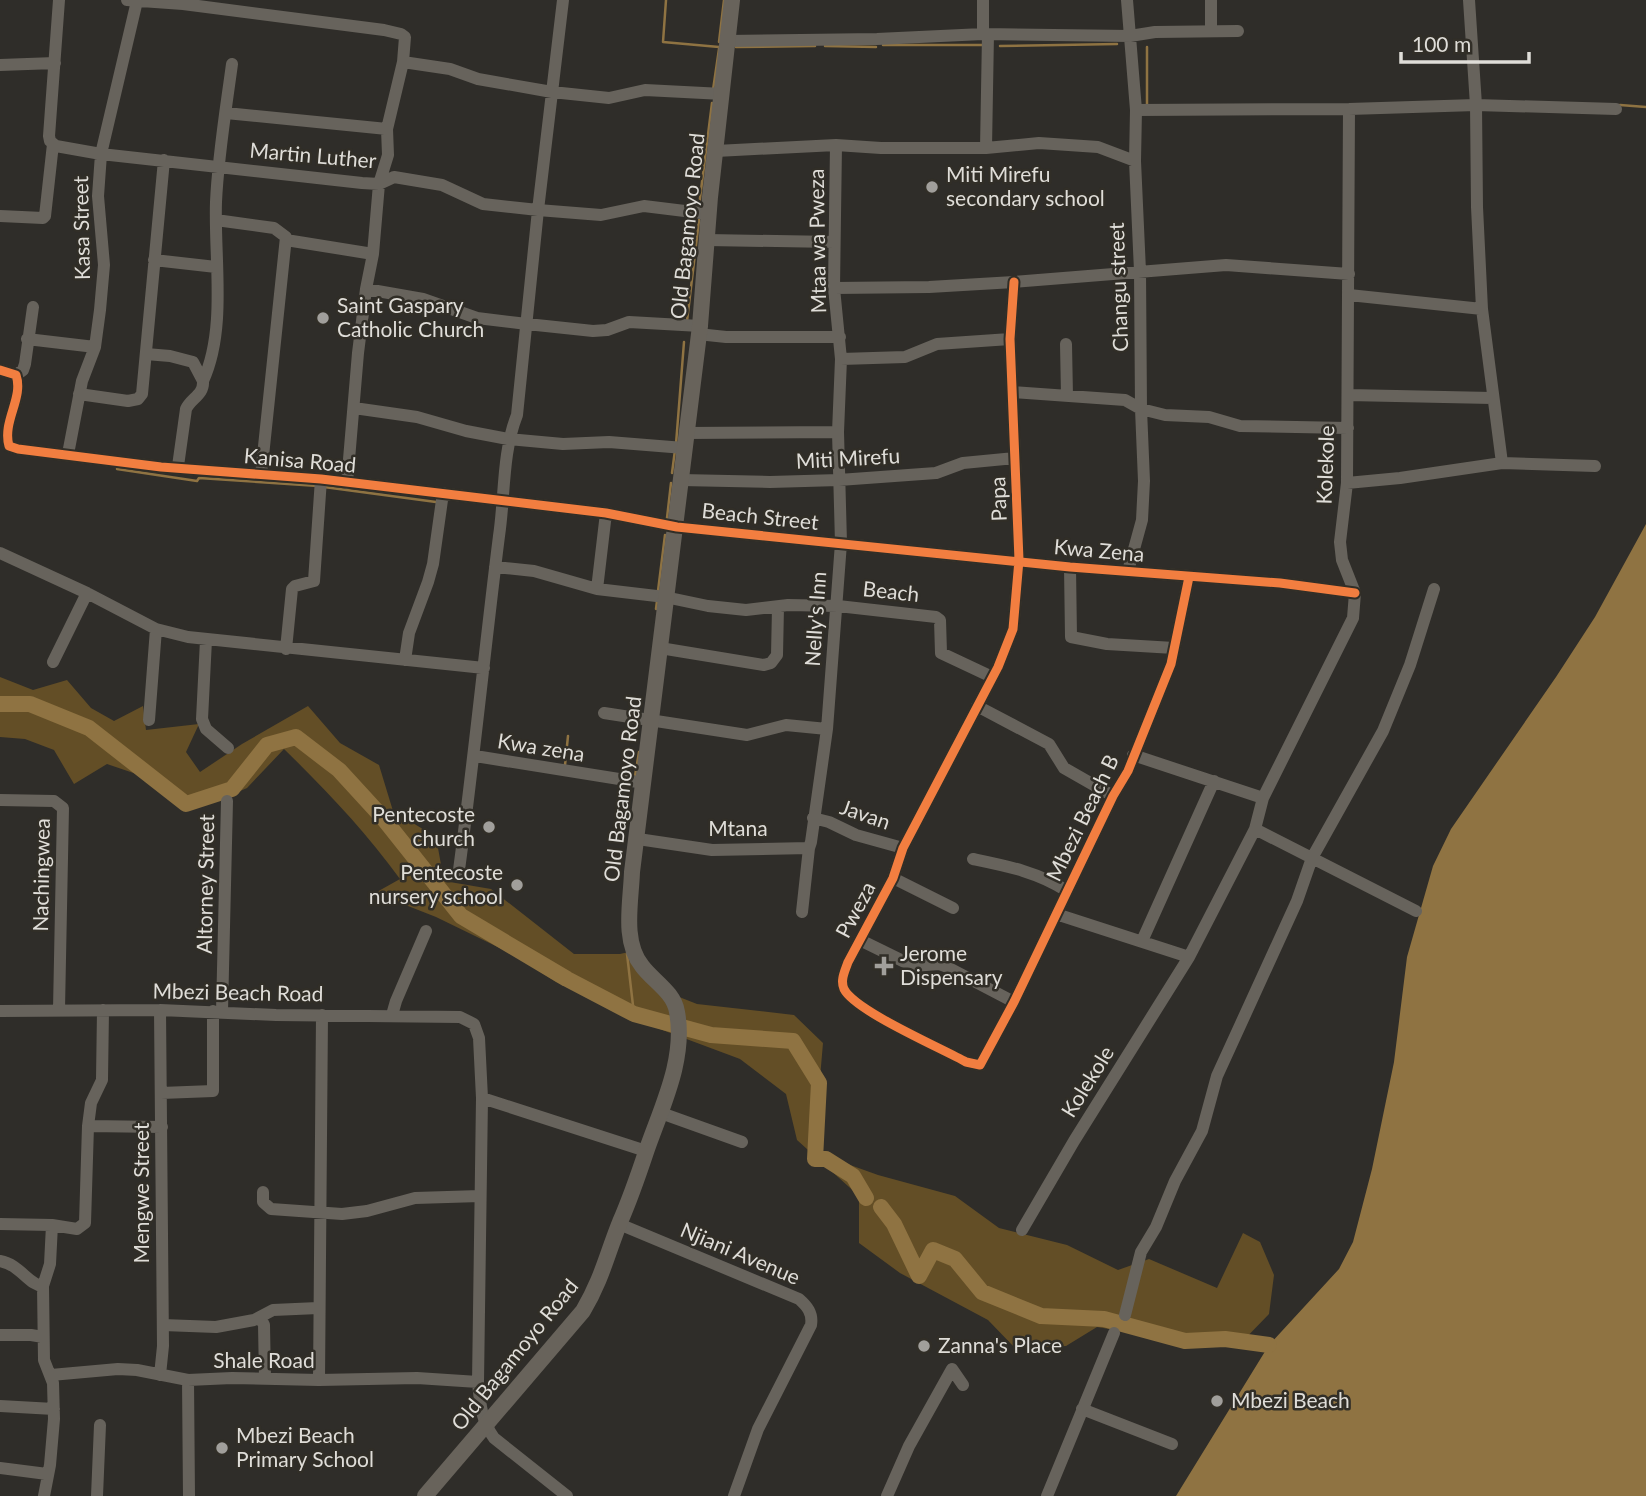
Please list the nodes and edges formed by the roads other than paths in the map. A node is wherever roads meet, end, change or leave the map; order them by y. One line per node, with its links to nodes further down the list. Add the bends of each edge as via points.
1 (59, 0): 16 (street)
2 (563, 0): 19 (street)
3 (732, 0): 14 (main road, Old Bagamoyo Road)
4 (984, 0): 12 (street)
5 (1127, 0): 13 (street, Changu street)
6 (1211, 0): 10 (street)
7 (1469, 0): 21 (street)
8 (132, 1): 9 (street); 31 (street, Kasa Street)
9 (239, 6): 15 (street, via 399,33 405,39)
10 (1211, 30): 11 (street); 13 (street)
11 (1238, 31)
12 (986, 34): 13 (street); 14 (street); 29 (street)
13 (1130, 36): 24 (street, Changu street)
14 (727, 41): 20 (main road, Old Bagamoyo Road)
15 (402, 62): 19 (street); 26 (street)
16 (55, 63): 18 (street); 27 (street, via 49,136)
17 (232, 64): 25 (street)
18 (0, 65)
19 (552, 92): 20 (street, via 610,98 645,90); 36 (street)
20 (723, 94): 30 (main road, Old Bagamoyo Road)
21 (1476, 106): 22 (street); 23 (street); 53 (street)
22 (1349, 109): 24 (street); 47 (street, Kolekole)
23 (1616, 109)
24 (1136, 110): 33 (street, Changu street)
25 (226, 113): 26 (street); 34 (street)
26 (387, 129): 35 (street, via 388,155)
27 (53, 144): 31 (street, Martin Luther); 38 (street, via 45,216)
28 (836, 145): 29 (street); 30 (street); 42 (street, Mtaa wa Pweza)
29 (986, 148): 33 (street, via 1039,143 1098,147)
30 (716, 151): 37 (main road, Old Bagamoyo Road)
31 (101, 154): 32 (street, Martin Luther); 60 (street, Kasa Street, via 98,197 104,265)
32 (164, 160): 34 (street, Martin Luther); 44 (street)
33 (1135, 161): 46 (street, Changu street)
34 (220, 167): 35 (street, Martin Luther); 39 (street)
35 (379, 184): 36 (street, Martin Luther, via 394,177 442,185 483,204); 43 (street)
36 (538, 209): 37 (street, Martin Luther, via 601,215 644,206); 54 (street)
37 (709, 214): 41 (main road, Old Bagamoyo Road)
38 (0, 216)
39 (216, 220): 40 (street, via 274,228); 45 (street)
40 (286, 240): 43 (street); 83 (street)
41 (707, 240): 42 (street); 55 (main road, Old Bagamoyo Road)
42 (834, 242): 49 (street, Mtaa wa Pweza)
43 (373, 254): 50 (street)
44 (154, 260): 45 (street); 61 (street)
45 (216, 268): 65 (street, via 214,348)
46 (1140, 271): 47 (street, via 1226,265); 48 (street); 72 (street, Changu street)
47 (1349, 274): 51 (street, Kolekole)
48 (1014, 282): 49 (street); 57 (street, Papa)
49 (834, 288): 56 (street, Mtaa wa Pweza)
50 (366, 289): 54 (street, via 423,299 477,318); 71 (street)
51 (1349, 295): 53 (street); 68 (street, Kolekole)
52 (33, 307): 58 (street, Kanisa Road)
53 (1482, 309): 70 (street)
54 (527, 324): 55 (street, via 593,331 629,322); 75 (street, via 517,415)
55 (699, 330): 56 (street, via 726,337); 76 (main road, Old Bagamoyo Road)
56 (840, 337): 62 (street, Nelly's Inn)
57 (1010, 339): 62 (street, via 937,344 905,357); 66 (street, Papa)
58 (27, 340): 60 (street); 64 (street, Kanisa Road, via 25,364)
59 (1066, 344): 69 (street)
60 (95, 348): 67 (street, Kasa Street)
61 (146, 354): 65 (street, via 193,362); 67 (street, via 138,399)
62 (841, 359): 74 (street, Nelly's Inn)
63 (0, 370): 64 (street)
64 (16, 375): 77 (street, Kanisa Road, via 19,384)
65 (203, 381): 81 (street, via 199,396 186,409)
66 (1012, 392): 69 (street); 79 (street, Papa)
67 (79, 394): 78 (street, Kasa Street)
68 (1348, 395): 70 (street); 73 (street, Kolekole)
69 (1067, 396): 72 (street, via 1125,400)
70 (1493, 398): 80 (street)
71 (354, 408): 75 (street, via 417,416 466,432); 88 (street)
72 (1141, 409): 73 (street, via 1209,417 1240,426); 98 (street, Changu street, via 1142,520)
73 (1348, 428): 87 (street, Kolekole)
74 (838, 432): 76 (street); 86 (street, Nelly's Inn)
75 (508, 439): 76 (street, via 563,444); 90 (street)
76 (685, 440): 85 (main road, Old Bagamoyo Road)
77 (5, 448): 78 (street, Kanisa Road)
78 (68, 454): 81 (street, Kanisa Road)
79 (1015, 458): 86 (street, Miti Mirefu, via 963,463 936,473); 95 (street, Papa)
80 (1502, 463): 82 (street); 87 (street)
81 (178, 466): 83 (street, Kanisa Road)
82 (1595, 466)
83 (261, 475): 84 (street, Kanisa Road)
84 (321, 479): 88 (street, Kanisa Road); 111 (street, via 314,581 295,586 290,593)
85 (681, 480): 86 (street, Miti Mirefu); 92 (main road, Old Bagamoyo Road)
86 (839, 480): 93 (street, Nelly's Inn)
87 (1348, 482): 103 (street, Kolekole, via 1340,542)
88 (347, 483): 89 (street, Kanisa Road)
89 (443, 493): 90 (street, Kanisa Road); 112 (street, via 430,573 409,633)
90 (504, 501): 91 (street, Kanisa Road); 96 (street)
91 (606, 513): 92 (street, Kanisa Road); 100 (street)
92 (677, 527): 93 (street, Beach Street); 104 (main road, Old Bagamoyo Road)
93 (841, 543): 95 (street, Kwa Zena); 105 (street, Nelly's Inn)
94 (0, 553): 102 (street)
95 (1019, 561): 97 (street, Kwa Zena); 115 (street, Papa, via 1013,629)
96 (495, 567): 100 (street, Beach, via 534,571); 114 (street)
97 (1070, 567): 98 (street, Kwa Zena); 110 (street, via 1071,637)
98 (1128, 571): 99 (street, Kwa Zena)
99 (1189, 577): 103 (street, Kwa Zena); 110 (street, Mbezi Beach B)
100 (597, 589): 104 (street, Beach)
101 (1434, 589): 135 (street, via 1383,731)
102 (87, 593): 107 (street); 113 (street)
103 (1355, 593): 127 (street, Kolekole, via 1353,618)
104 (665, 597): 106 (street, Beach, via 746,610); 109 (main road, Old Bagamoyo Road)
105 (838, 606): 106 (street, Beach); 115 (street, Beach, via 936,617 940,620 941,653); 120 (street, Nelly's Inn)
106 (778, 607): 109 (street, via 777,655 771,663)
107 (156, 629): 108 (street); 118 (street)
108 (206, 640): 111 (street); 121 (street, via 202,719 206,729)
109 (660, 648): 119 (main road, Old Bagamoyo Road)
110 (1174, 648): 122 (street, Mbezi Beach B, via 1162,690)
111 (286, 649): 112 (street)
112 (405, 660): 114 (street)
113 (53, 662)
114 (484, 668): 123 (street)
115 (992, 677): 116 (street, Papa)
116 (977, 706): 126 (street, via 1049,744 1064,768); 134 (street, Pweza)
117 (604, 713): 119 (street)
118 (149, 720)
119 (653, 720): 120 (street, via 747,735 786,726); 125 (main road, Old Bagamoyo Road)
120 (827, 729): 130 (street, Nelly's Inn)
121 (228, 748)
122 (1133, 755): 124 (street); 126 (street, Mbezi Beach B)
123 (475, 756): 125 (street, Kwa zena); 137 (street)
124 (1214, 781): 127 (street); 146 (street)
125 (644, 783): 132 (main road, Old Bagamoyo Road)
126 (1113, 796): 139 (street, Mbezi Beach B)
127 (1263, 798): 131 (street, Kolekole)
128 (0, 800): 149 (street, Nachingwea, via 51,800 63,808)
129 (227, 800): 153 (street, Altorney Street)
130 (813, 818): 133 (street); 134 (street, Javan)
131 (1255, 829): 135 (street); 147 (street, Kolekole)
132 (638, 839): 133 (street, Mtana, via 712,850); 159 (main road, Old Bagamoyo Road, via 629,930 634,953 677,1011 676,1059)
133 (809, 848): 141 (street)
134 (903, 848): 138 (street, Pweza)
135 (1312, 858): 142 (street); 174 (street, via 1217,1076 1202,1131 1141,1252)
136 (974, 859): 139 (street, via 1020,868)
137 (459, 870)
138 (893, 878): 140 (street); 145 (street, Pweza)
139 (1067, 891): 143 (street, Mbezi Beach B)
140 (953, 908)
141 (802, 912)
142 (1416, 912)
143 (1056, 914): 146 (street); 148 (street, Mbezi Beach B)
144 (426, 931): 155 (street)
145 (860, 940): 148 (street, via 913,966 947,967); 156 (street, Pweza, via 843,976 849,995 888,1021)
146 (1142, 942): 147 (street)
147 (1189, 957): 170 (street, Kolekole)
148 (1014, 1002): 156 (street, Mbezi Beach B)
149 (59, 1009): 150 (street, Mbezi Beach Road); 152 (street, Mbezi Beach Road)
150 (103, 1010): 151 (street, Mbezi Beach Road); 160 (street, via 102,1080 91,1103)
151 (160, 1010): 153 (street, Mbezi Beach Road); 157 (street, Mengwe Street)
152 (0, 1011)
153 (218, 1011): 154 (street, Mbezi Beach Road); 157 (street, Altorney Street, via 213,1091)
154 (322, 1015): 155 (street, Mbezi Beach Road); 166 (street)
155 (392, 1015): 158 (street, Mbezi Beach Road, via 460,1017 474,1024 480,1038)
156 (980, 1065)
157 (160, 1093): 161 (street, Mengwe Street)
158 (482, 1098): 163 (street); 165 (street)
159 (661, 1112): 162 (street); 163 (main road, Old Bagamoyo Road)
160 (88, 1126): 161 (street); 169 (street, via 85,1223 76,1229)
161 (162, 1127): 176 (street, Mengwe Street)
162 (742, 1142)
163 (646, 1152): 168 (main road, Old Bagamoyo Road)
164 (264, 1192): 166 (street, via 263,1202 271,1209)
165 (480, 1196): 166 (street, via 430,1196 367,1211); 185 (street)
166 (320, 1213): 173 (street)
167 (0, 1224): 169 (street)
168 (619, 1224): 191 (main road, Old Bagamoyo Road, via 602,1277 583,1311); 200 (street, Njiani Avenue, via 799,1299 809,1310 811,1325 758,1429)
169 (52, 1225): 172 (street, via 50,1264)
170 (1022, 1230)
171 (0, 1261): 172 (street)
172 (43, 1286): 179 (street)
173 (318, 1308): 175 (street, via 273,1310); 184 (street)
174 (1125, 1315)
175 (260, 1317): 176 (street, via 216,1327); 182 (street)
176 (163, 1325): 181 (street, Mengwe Street)
177 (1114, 1333): 189 (street)
178 (0, 1335): 179 (street)
179 (43, 1337): 180 (street, via 44,1360)
180 (51, 1375): 181 (street, Shale Road, via 118,1370); 188 (street)
181 (160, 1375): 183 (street, Shale Road)
182 (265, 1378): 183 (street, Shale Road); 184 (street, Shale Road)
183 (188, 1380): 197 (street)
184 (319, 1380): 185 (street, Shale Road)
185 (478, 1382): 191 (street)
186 (963, 1385): 201 (street, via 952,1369)
187 (0, 1406): 188 (street)
188 (54, 1409): 194 (street)
189 (1082, 1409): 192 (street); 202 (street)
190 (100, 1425): 196 (street)
191 (485, 1426): 198 (main road, Old Bagamoyo Road); 199 (street)
192 (1172, 1444)
193 (0, 1468): 194 (street)
194 (47, 1474): 195 (street)
195 (44, 1496)
196 (97, 1496)
197 (189, 1496)
198 (425, 1496)
199 (567, 1496)
200 (734, 1496)
201 (887, 1496)
202 (1047, 1496)

